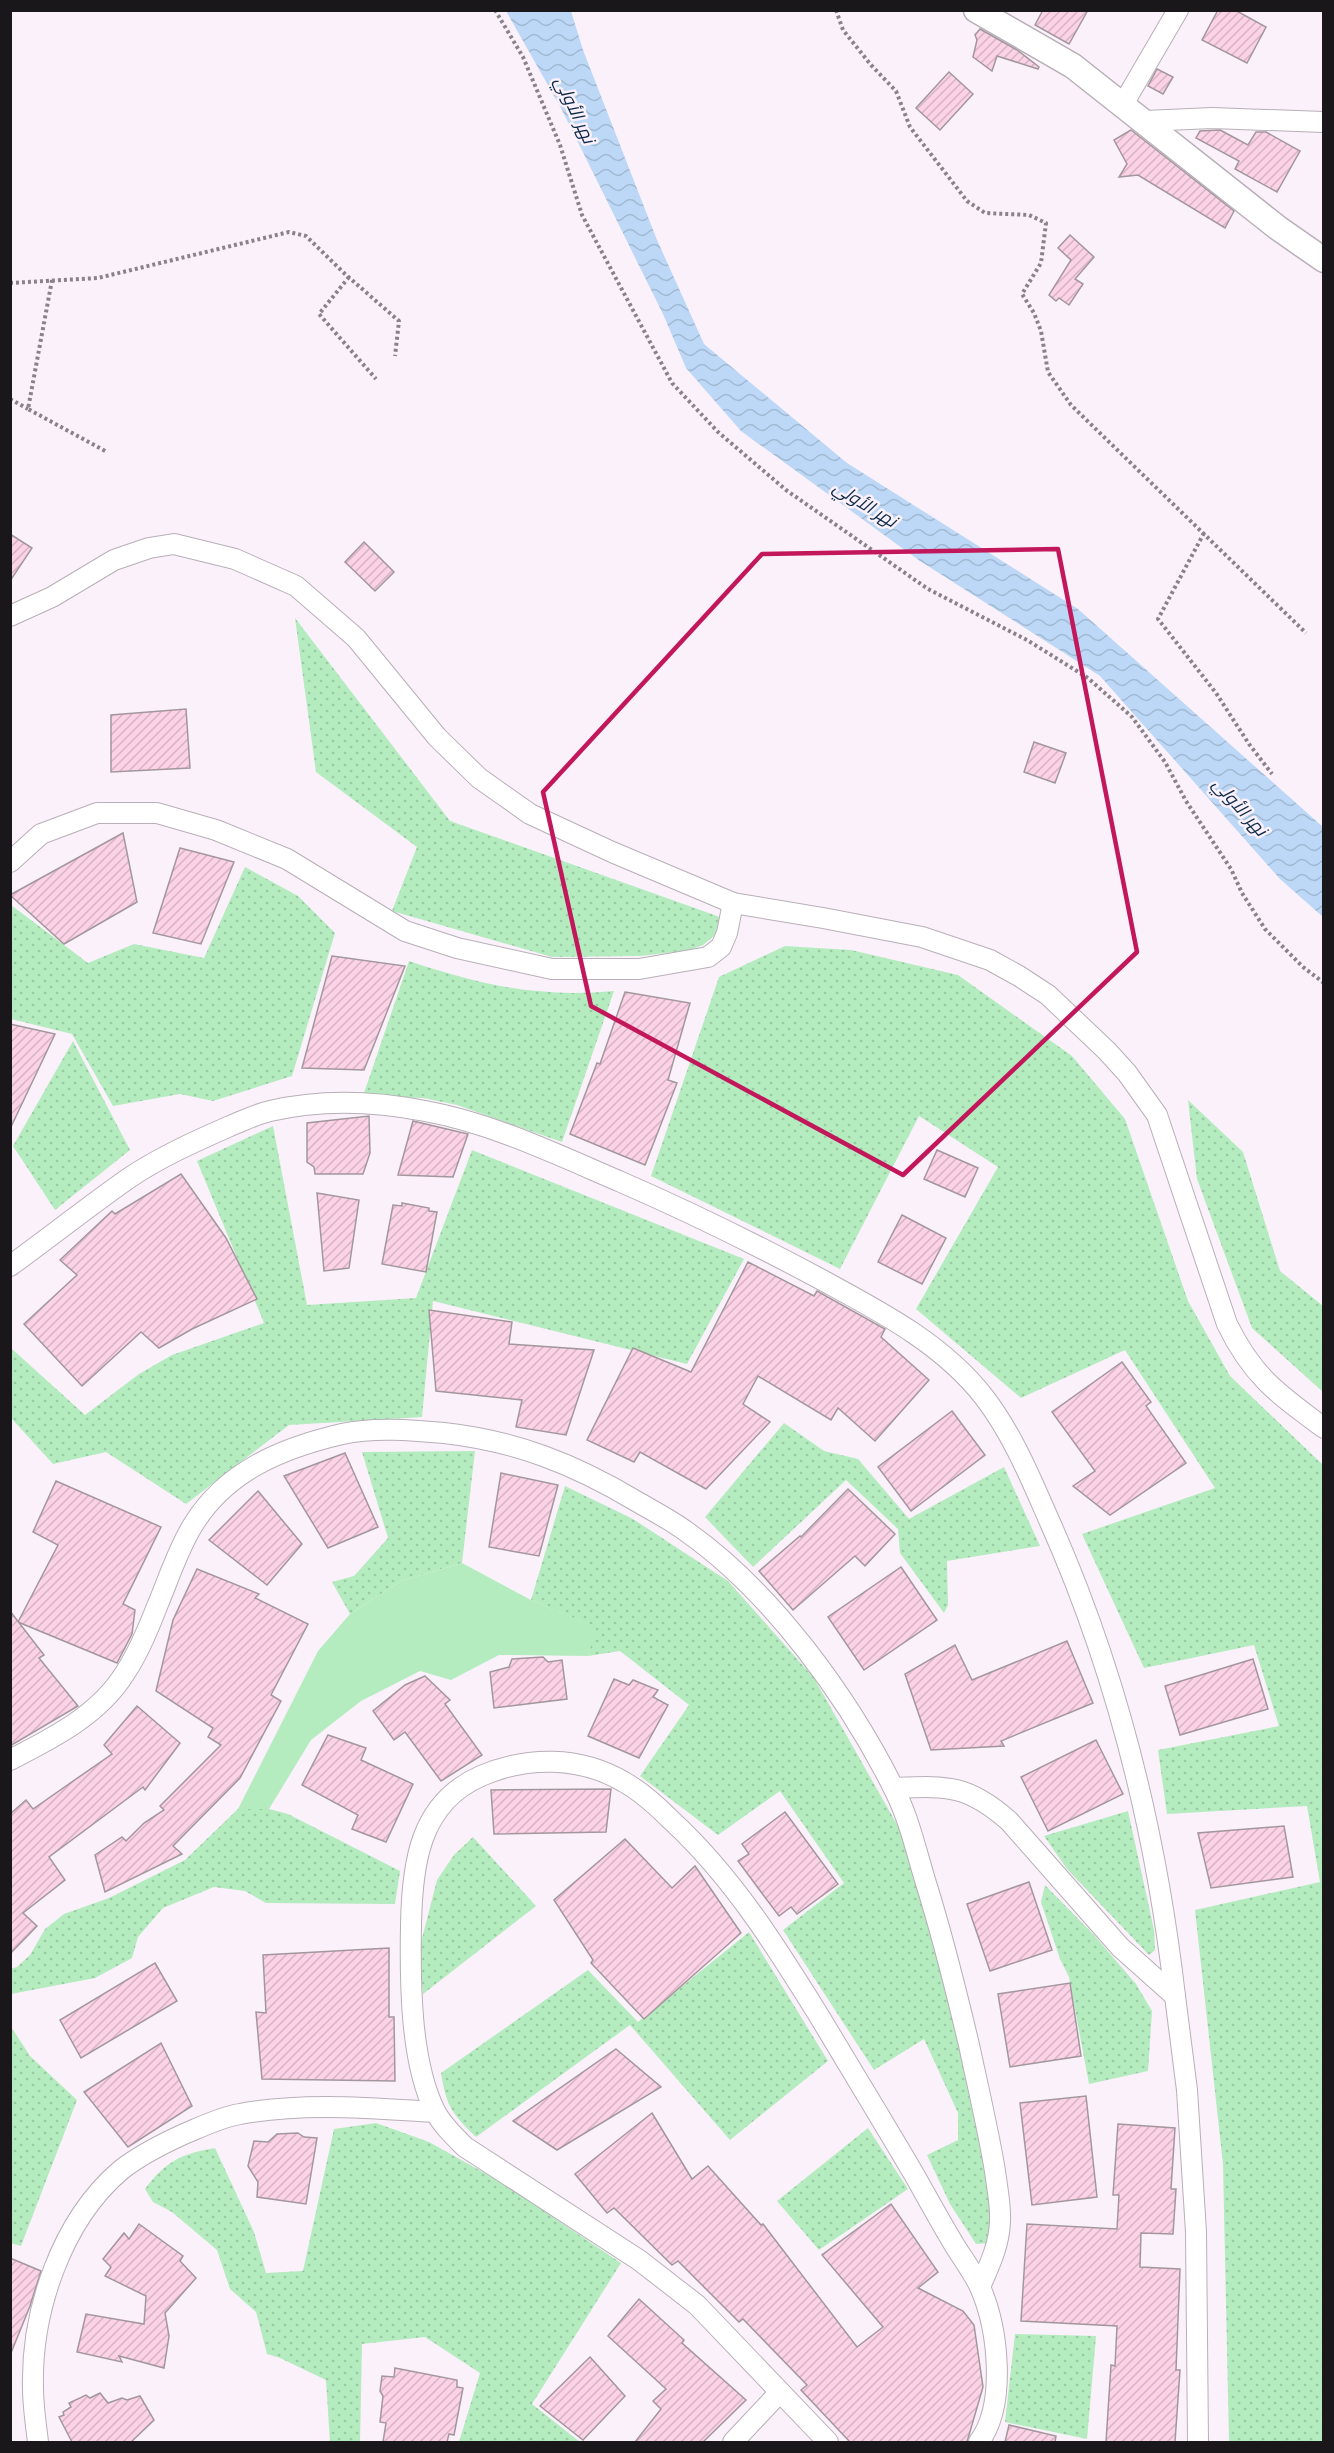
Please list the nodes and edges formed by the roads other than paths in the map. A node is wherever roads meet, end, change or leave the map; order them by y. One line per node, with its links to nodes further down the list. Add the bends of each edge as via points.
1 (976, 10): 3 (main road, via 1072,66)
2 (1178, 10): 3 (street)
3 (1122, 106): 4 (main road)
4 (1145, 121): 5 (street, via 1212,118); 6 (main road)
5 (1323, 122)
6 (1323, 260)
7 (10, 616): 9 (street, via 52,597 114,560 149,548 174,544 235,559 296,586 356,638 437,737 491,788 530,814)
8 (10, 862): 9 (street, via 41,834 97,813 157,813 216,830 287,859 405,931 457,948 552,969 639,969 708,957 721,947 728,933)
9 (733, 903): 11 (street, via 922,937 990,960 1048,995 1127,1073 1157,1115 1227,1324 1249,1363 1282,1397)
10 (10, 1266): 14 (street, via 132,1176 200,1138 267,1111 335,1101 390,1105 466,1120 578,1163 764,1248 887,1315 940,1353 985,1398 1023,1464 1062,1548 1116,1698 1135,1764 1161,1889)
11 (1323, 1428)
12 (10, 1760): 13 (street, via 51,1739 98,1707 125,1674 190,1528 233,1479 263,1460 303,1444 348,1433 426,1431 505,1442 537,1452 618,1490 686,1531 737,1573 798,1642 837,1691)
13 (894, 1788): 14 (street, via 956,1788 992,1806 1120,1947); 16 (street, via 938,1922 989,2138 1001,2218 996,2250)
14 (1175, 1996): 22 (street, via 1187,2090 1196,2232)
15 (435, 2112): 16 (street, via 416,2039 411,1940 414,1869 426,1828 454,1793 502,1767 554,1761 588,1767 626,1783 651,1801 704,1852 758,1920 889,2130); 17 (street, via 465,2147 639,2260 698,2305); 18 (street, via 327,2107 238,2114 157,2146 121,2170 78,2222 50,2285 34,2352)
16 (980, 2287): 21 (street, via 994,2338 998,2389 995,2410)
17 (780, 2392): 19 (street); 20 (street)
18 (38, 2442)
19 (733, 2442)
20 (828, 2442)
21 (979, 2442)
22 (1198, 2442)

